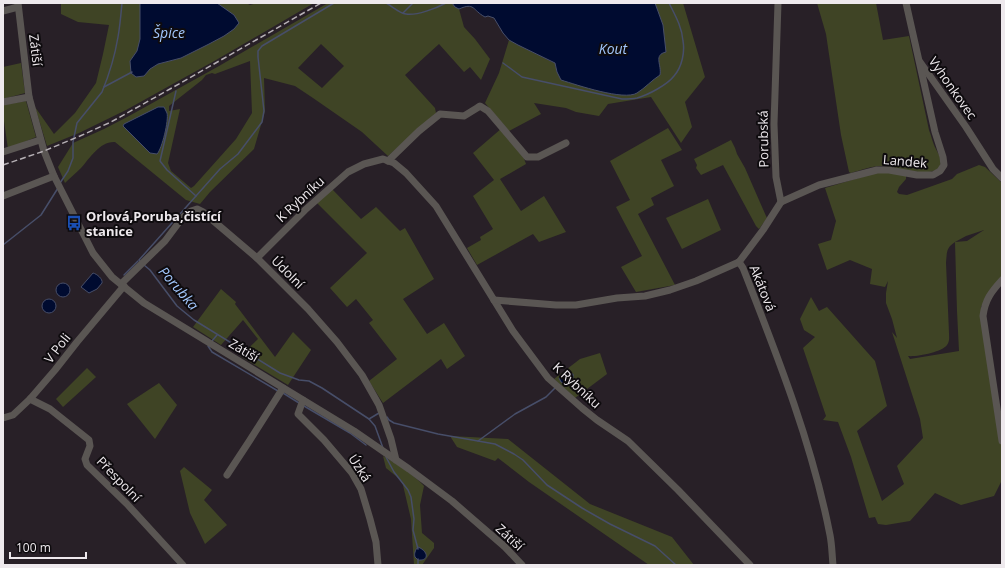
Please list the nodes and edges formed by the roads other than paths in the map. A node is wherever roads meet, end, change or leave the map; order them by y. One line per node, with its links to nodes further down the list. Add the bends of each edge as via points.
1 (778, 3): 15 (street, Porubská, via 774,124 776,177)
2 (906, 3): 5 (street, Vyhonkovec)
3 (18, 5): 4 (street, Zátiší); 6 (street, Zátiší)
4 (3, 11)
5 (918, 60): 13 (street, Vyhonkovec, via 993,169); 15 (street, Landek, via 935,132 944,157 944,165 940,171 926,176 877,170 819,185)
6 (29, 96): 7 (street); 8 (street, Zátiší)
7 (3, 102)
8 (40, 140): 10 (street); 12 (street, Zátiší)
9 (566, 143): 11 (street, via 538,158 527,157 480,106 464,116 440,114)
10 (3, 152)
11 (388, 161): 16 (street, K Rybníku, via 383,159 364,164 348,172); 20 (street, K Rybníku, via 406,173 436,206)
12 (54, 176): 14 (street); 19 (street, Zátiší, via 93,253 112,277)
13 (1002, 178)
14 (3, 196)
15 (781, 202): 17 (street)
16 (257, 258): 19 (street, Údolní, via 197,209 184,217 165,241); 26 (street, Údolní, via 308,309 362,375 379,405)
17 (739, 262): 20 (street, Akátová, via 696,281 645,296 576,305); 32 (street, Akátová, via 773,346 813,464 830,536)
18 (1002, 280): 25 (street, via 993,289 985,304 983,316)
19 (122, 285): 21 (street, Zátiší, via 144,303); 22 (street, V Poli)
20 (494, 300): 31 (street, K Rybníku, via 513,331 548,378 592,416 628,441)
21 (283, 388): 23 (street, Zátiší); 27 (street)
22 (30, 399): 24 (street, V Poli, via 13,415); 28 (street, Přespolní, via 50,409 89,440 90,446 85,458 87,465)
23 (303, 400): 26 (street, Zátiší); 29 (street, Úzká, via 298,414 352,473 361,489 376,542)
24 (3, 418)
25 (1002, 441)
26 (396, 460): 30 (street, Zátiší, via 452,501)
27 (227, 475)
28 (183, 565)
29 (378, 565)
30 (522, 565)
31 (750, 565)
32 (833, 565)

